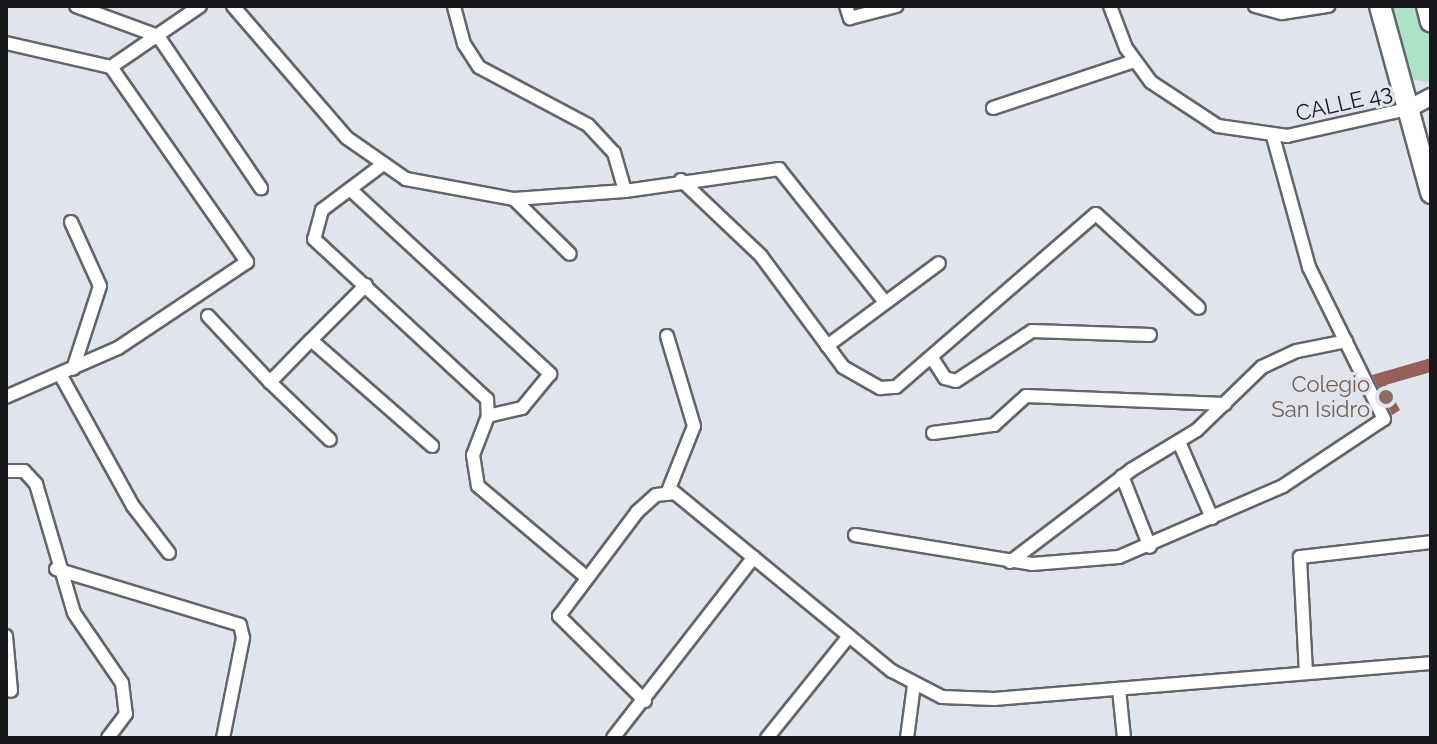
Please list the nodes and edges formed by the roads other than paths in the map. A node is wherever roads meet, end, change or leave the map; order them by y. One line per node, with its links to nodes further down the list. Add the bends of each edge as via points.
1 (76, 6): 13 (street)
2 (200, 6): 13 (street)
3 (233, 6): 22 (street, via 341,132)
4 (454, 6): 26 (street, via 464,44 479,67 588,125 614,153)
5 (846, 6): 6 (street, via 850,18)
6 (896, 6)
7 (1110, 6): 15 (street, CALLE 43)
8 (1255, 6): 9 (street, via 1282,13)
9 (1328, 6)
10 (1380, 6): 20 (main road)
11 (1427, 6): 12 (main road)
12 (1431, 22)
13 (158, 36): 16 (street); 24 (street)
14 (6, 43): 16 (street)
15 (1134, 61): 18 (street); 21 (street, CALLE 43, via 1192,114 1232,130)
16 (111, 67): 42 (street, via 247,262 118,348)
17 (1431, 97): 20 (street)
18 (993, 108)
19 (1431, 108): 20 (street)
20 (1408, 109): 21 (street, CALLE 43); 27 (main road)
21 (1273, 136): 39 (street, via 1309,267)
22 (382, 165): 25 (street); 28 (street, via 427,187)
23 (681, 180): 26 (street); 33 (street, via 779,169); 40 (street, via 761,256)
24 (261, 188)
25 (352, 191): 32 (street, via 322,210 312,235); 47 (street, via 550,374 522,408)
26 (625, 191): 28 (street)
27 (1431, 193)
28 (514, 199): 30 (street)
29 (71, 222): 42 (street, via 100,286)
30 (570, 254)
31 (939, 263): 33 (street)
32 (366, 285): 38 (street); 47 (street, via 487,399)
33 (884, 301): 40 (street)
34 (1199, 308): 41 (street, via 1096,214)
35 (208, 316): 44 (street)
36 (1150, 335): 41 (street, via 1032,331 956,381 945,378)
37 (667, 336): 54 (street, via 694,426)
38 (311, 340): 44 (street); 51 (street)
39 (1346, 341): 46 (street, via 1272,361); 55 (street, via 1384,419 1304,475)
40 (827, 346): 41 (street, via 855,378 880,388 896,387)
41 (932, 358)
42 (73, 369): 43 (street)
43 (60, 374): 45 (street); 59 (street, via 133,506)
44 (270, 382): 49 (street)
45 (6, 397)
46 (1225, 404): 48 (street, via 1026,396 994,425); 50 (street)
47 (488, 416): 63 (street, via 473,455 478,486)
48 (933, 433)
49 (330, 440)
50 (1179, 442): 53 (street); 55 (street)
51 (432, 446)
52 (6, 471): 62 (street, via 24,471 36,484)
53 (1122, 476): 58 (street); 61 (street)
54 (667, 494): 60 (street, via 693,505); 63 (street, via 637,512)
55 (1212, 518): 58 (street)
56 (855, 535): 61 (street)
57 (1431, 542): 67 (street, via 1300,557)
58 (1150, 547): 61 (street, via 1087,563)
59 (169, 553)
60 (754, 557): 65 (street); 71 (street)
61 (1010, 562)
62 (56, 569): 72 (street, via 74,613 127,696 126,714); 73 (street, via 240,625 243,638)
63 (585, 576): 71 (street, via 560,620)
64 (6, 636): 70 (street)
65 (849, 636): 68 (street); 75 (street)
66 (1431, 663): 67 (street)
67 (1306, 673): 69 (street)
68 (914, 685): 69 (street, via 963,699); 76 (street)
69 (1119, 689): 77 (street)
70 (11, 691)
71 (645, 701): 74 (street)
72 (108, 738)
73 (223, 738)
74 (613, 738)
75 (767, 738)
76 (907, 738)
77 (1124, 738)

